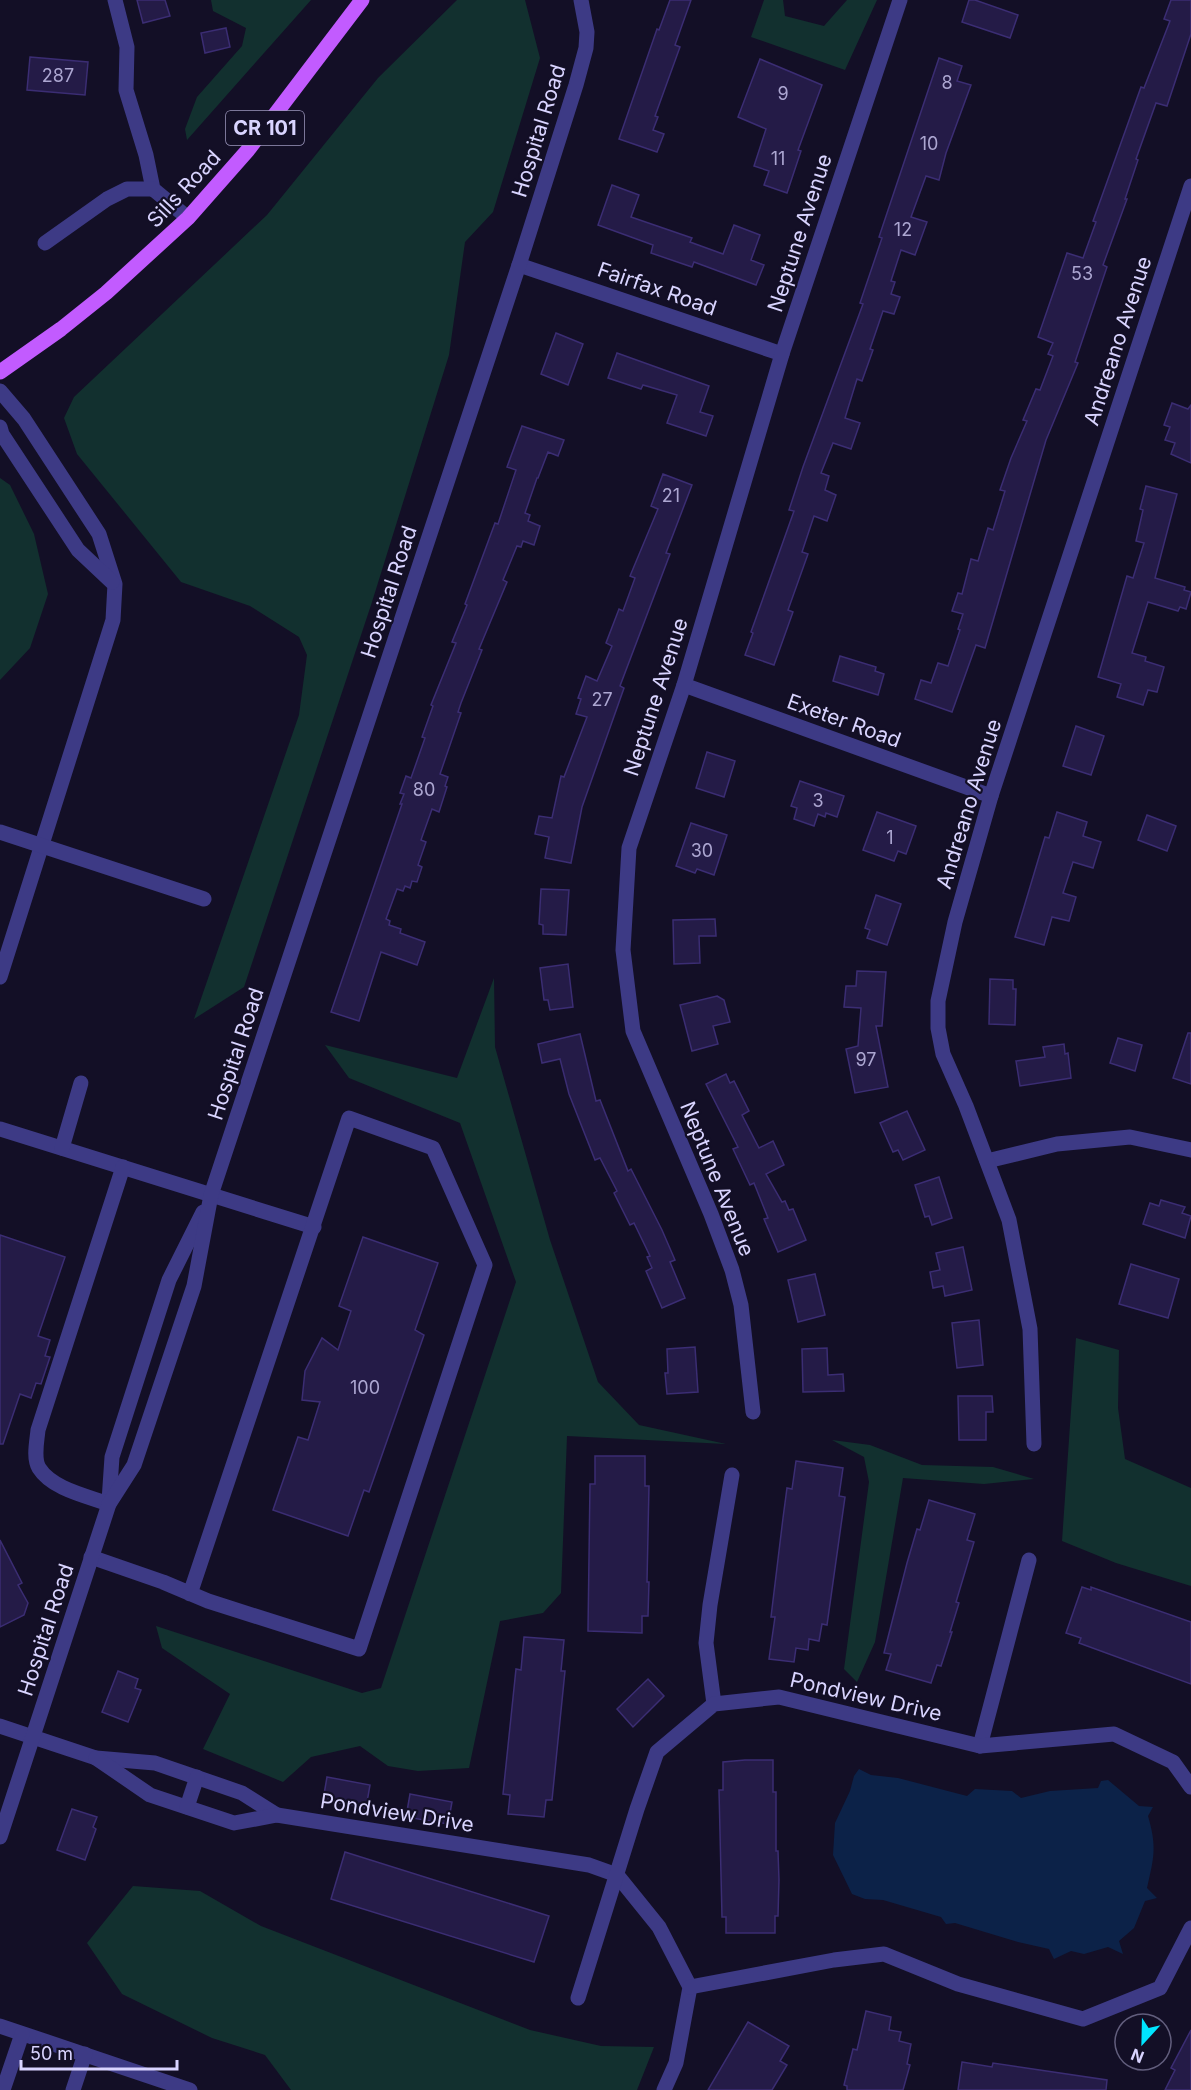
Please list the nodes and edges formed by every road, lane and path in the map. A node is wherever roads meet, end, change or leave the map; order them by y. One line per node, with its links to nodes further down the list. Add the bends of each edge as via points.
1 (115, 0): 6 (street, via 127,47 126,90)
2 (362, 0): 7 (main road, Sills Road / CR 101, via 248,150)
3 (581, 0): 9 (street, Hospital Road, via 587,33 582,66)
4 (900, 0): 10 (street, Neptune Avenue)
5 (1191, 186): 16 (street, Andreano Avenue)
6 (153, 189): 7 (street); 8 (street, via 127,189 106,199)
7 (188, 218): 11 (main road, Sills Road / CR 101, via 61,329)
8 (45, 243)
9 (519, 265): 10 (street, Fairfax Road); 27 (street, Hospital Road)
10 (782, 354): 15 (street, Neptune Avenue)
11 (0, 372)
12 (0, 391): 14 (street, via 24,419 99,534)
13 (0, 427): 14 (street, via 78,550)
14 (114, 584): 18 (street, via 113,620)
15 (684, 685): 16 (street, Exeter Road); 29 (street, Neptune Avenue, via 629,848 623,950 633,1031 732,1270 741,1305)
16 (991, 796): 25 (street, Andreano Avenue, via 955,922 938,1001 943,1054)
17 (0, 832): 18 (street)
18 (41, 845): 19 (street); 20 (street)
19 (204, 899)
20 (0, 977)
21 (81, 1083): 23 (street)
22 (0, 1129): 23 (street)
23 (62, 1148): 26 (street)
24 (1191, 1150): 25 (street, via 1130,1137 1057,1143)
25 (987, 1161): 30 (street, Andreano Avenue, via 1009,1220 1030,1329)
26 (123, 1167): 27 (street); 32 (street, via 38,1430 36,1451 38,1467 55,1483)
27 (211, 1195): 28 (street); 32 (street, Hospital Road, via 194,1286 134,1465); 32 (street, Hospital Road, via 169,1280 112,1456)
28 (314, 1227): 35 (street); 35 (street, via 349,1118 433,1148 485,1266 359,1649)
29 (753, 1412)
30 (1035, 1444)
31 (732, 1475): 36 (street, via 706,1643)
32 (109, 1504): 33 (street, Hospital Road)
33 (91, 1557): 35 (street); 38 (street, Hospital Road)
34 (1029, 1560): 39 (street)
35 (190, 1594)
36 (714, 1704): 39 (street, Pondview Drive, via 779,1696); 46 (street, via 657,1752)
37 (0, 1726): 38 (street, Pondview Drive)
38 (33, 1736): 40 (street, Pondview Drive); 45 (street, Hospital Road)
39 (980, 1746): 42 (street, Pondview Drive, via 1114,1734 1173,1762)
40 (96, 1758): 41 (street, Pondview Drive, via 155,1763); 43 (street, Pondview Drive, via 150,1795)
41 (197, 1777): 43 (street); 44 (street, Pondview Drive, via 242,1793)
42 (1191, 1787)
43 (187, 1807): 44 (street, Pondview Drive, via 234,1823)
44 (277, 1815): 46 (street, Pondview Drive, via 589,1865)
45 (0, 1837)
46 (617, 1875): 48 (street, via 658,1927); 49 (street)
47 (1191, 1928): 48 (street, via 1160,1988 1083,2019 958,1984 884,1954)
48 (690, 1986): 56 (street, via 676,2063)
49 (578, 1998)
50 (0, 2026): 51 (street)
51 (22, 2034): 52 (street); 53 (street)
52 (85, 2054): 54 (street); 55 (street)
53 (3, 2090)
54 (73, 2090)
55 (190, 2090)
56 (664, 2090)

